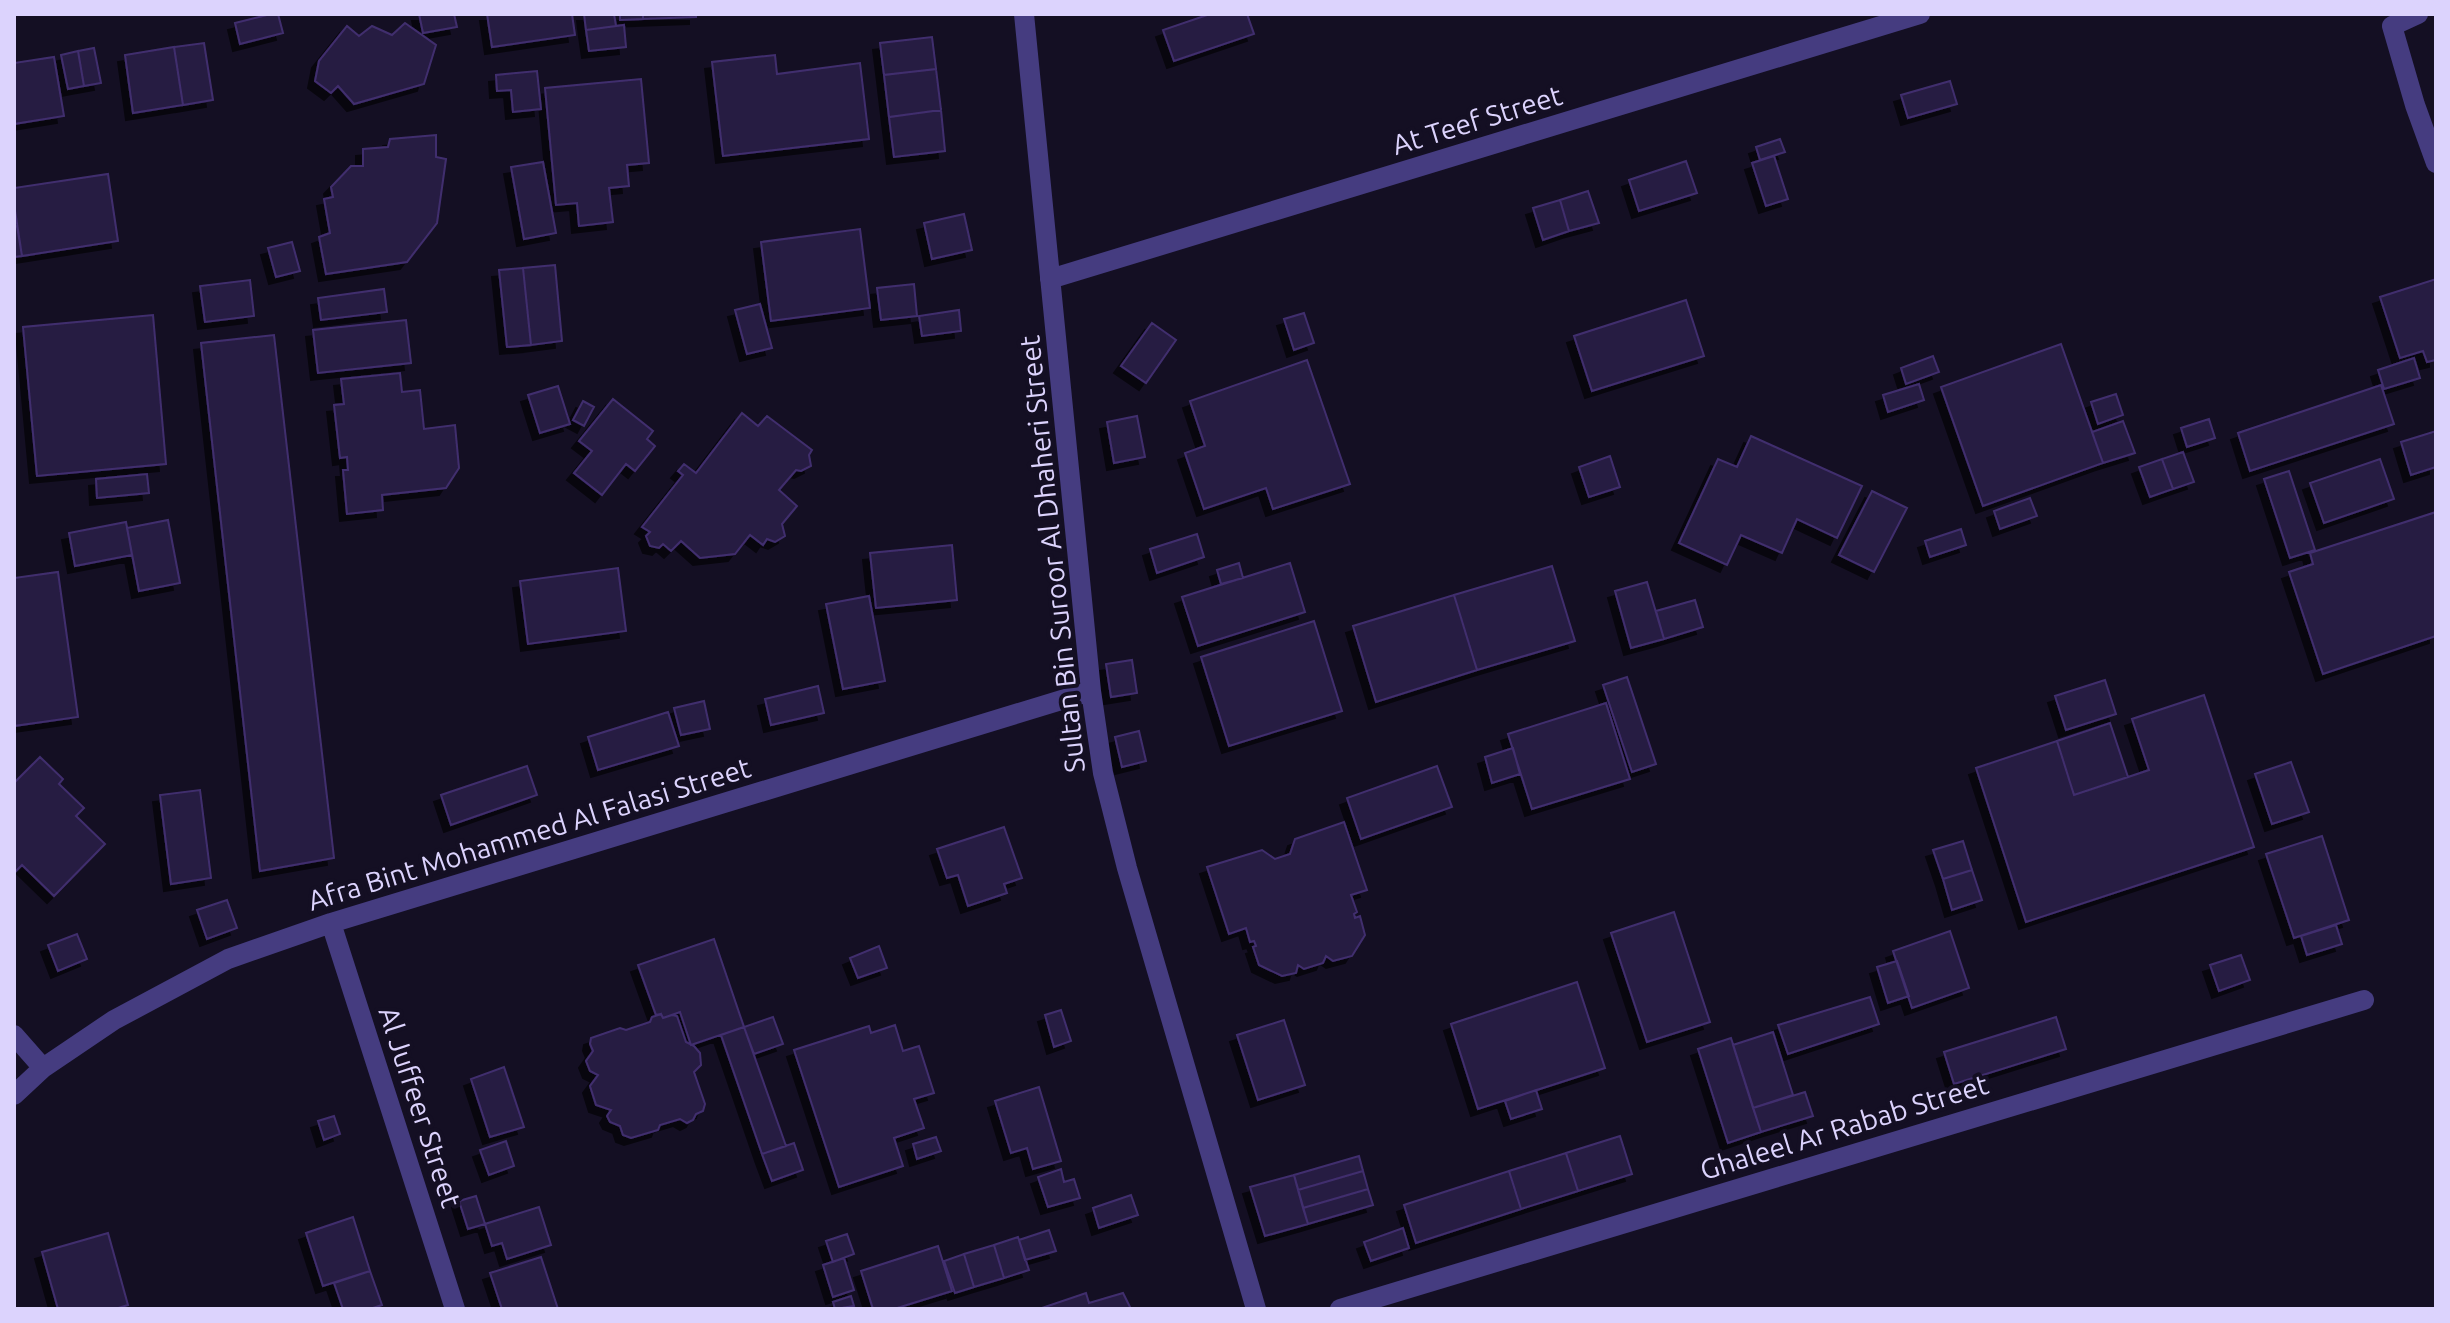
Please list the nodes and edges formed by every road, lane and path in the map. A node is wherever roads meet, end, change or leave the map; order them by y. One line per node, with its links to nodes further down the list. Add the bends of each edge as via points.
1 (1024, 14): 5 (street, Sultan Bin Suroor Al Dhaheri Street)
2 (1920, 14): 5 (street, At Teef Street)
3 (2418, 14): 4 (street, via 2392,26)
4 (2436, 163)
5 (1050, 279): 6 (street, Sultan Bin Suroor Al Dhaheri Street)
6 (1091, 691): 7 (street, Afra Bint Mohammed Al Falasi Street); 13 (street, Sultan Bin Suroor Al Dhaheri Street, via 1103,773 1127,868)
7 (331, 923): 10 (street, Afra Bint Mohammed Al Falasi Street, via 228,959 114,1020); 12 (street, Al Juffeer Street)
8 (2364, 1000): 14 (street, Ghaleel Ar Rabab Street)
9 (14, 1035): 10 (street)
10 (43, 1068): 11 (street, Afra Bint Mohammed Al Falasi Street)
11 (14, 1095)
12 (455, 1309)
13 (1256, 1309)
14 (1340, 1309)

